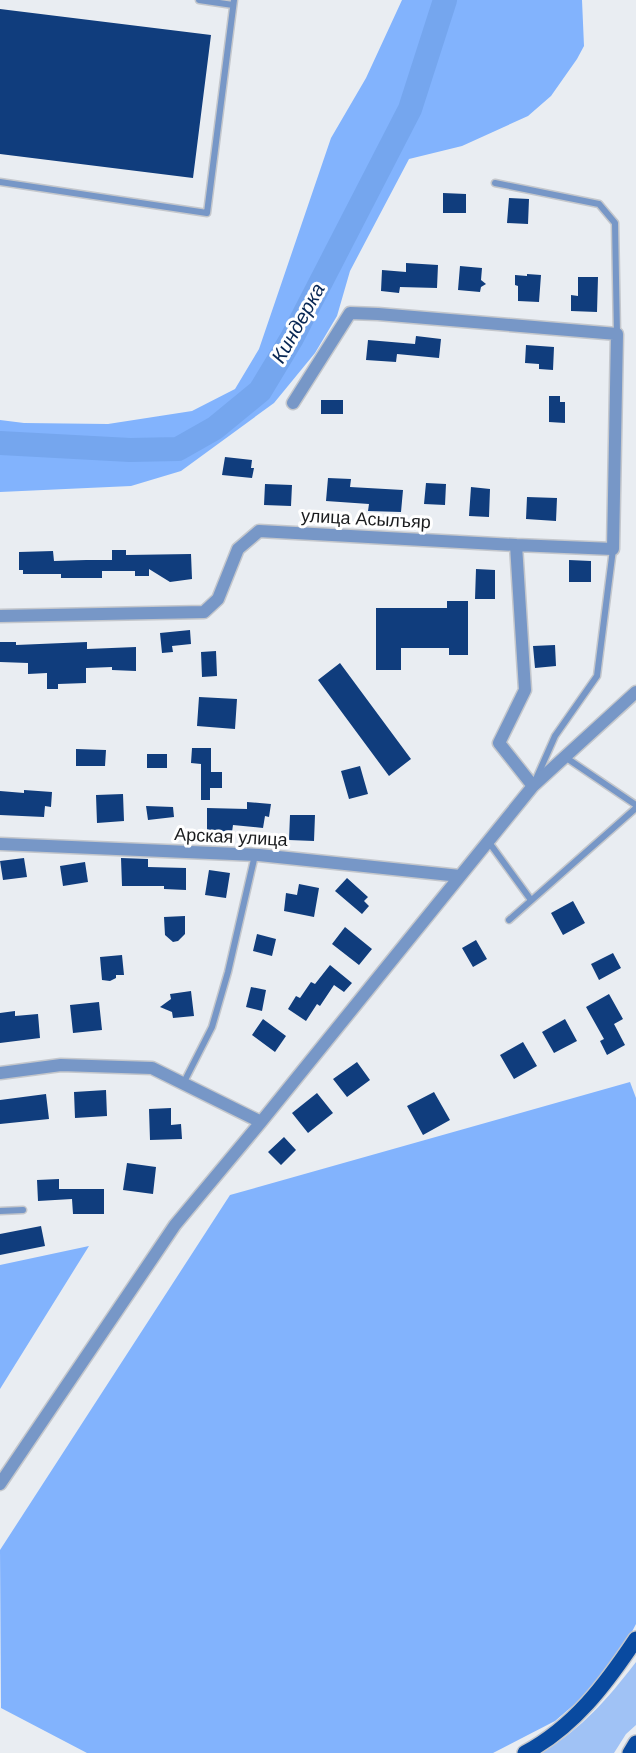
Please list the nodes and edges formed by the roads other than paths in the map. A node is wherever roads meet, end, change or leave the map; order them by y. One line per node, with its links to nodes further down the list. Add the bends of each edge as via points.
1 (200, 0): 2 (lane)
2 (234, 2): 3 (lane, via 207,213)
3 (0, 182)
4 (495, 183): 5 (lane, via 599,204 615,223)
5 (617, 334): 6 (street, via 350,314); 8 (street)
6 (293, 403)
7 (516, 545): 8 (street, улица Асылъяр); 9 (street, улица Асылъяр, via 259,531 238,549 218,600 204,612); 12 (street, via 525,690 499,743)
8 (614, 549): 12 (lane, via 597,676 555,736)
9 (0, 616)
10 (636, 692): 11 (street)
11 (565, 757): 12 (street); 13 (lane)
12 (533, 786): 14 (street)
13 (636, 806): 18 (lane)
14 (488, 841): 17 (street); 18 (lane)
15 (0, 844): 16 (street, Арская улица)
16 (255, 855): 17 (street, Арская улица); 21 (lane, via 212,1027)
17 (460, 876): 22 (street)
18 (531, 900): 19 (lane)
19 (509, 920)
20 (0, 1073): 21 (street, via 61,1065 152,1068)
21 (183, 1084): 22 (street)
22 (261, 1122): 25 (street, via 175,1225)
23 (23, 1210): 24 (lane)
24 (0, 1211)
25 (0, 1484)
26 (636, 1639): 28 (main road, via 591,1701 563,1729)
27 (636, 1743): 29 (main road)
28 (525, 1753)
29 (630, 1753)

